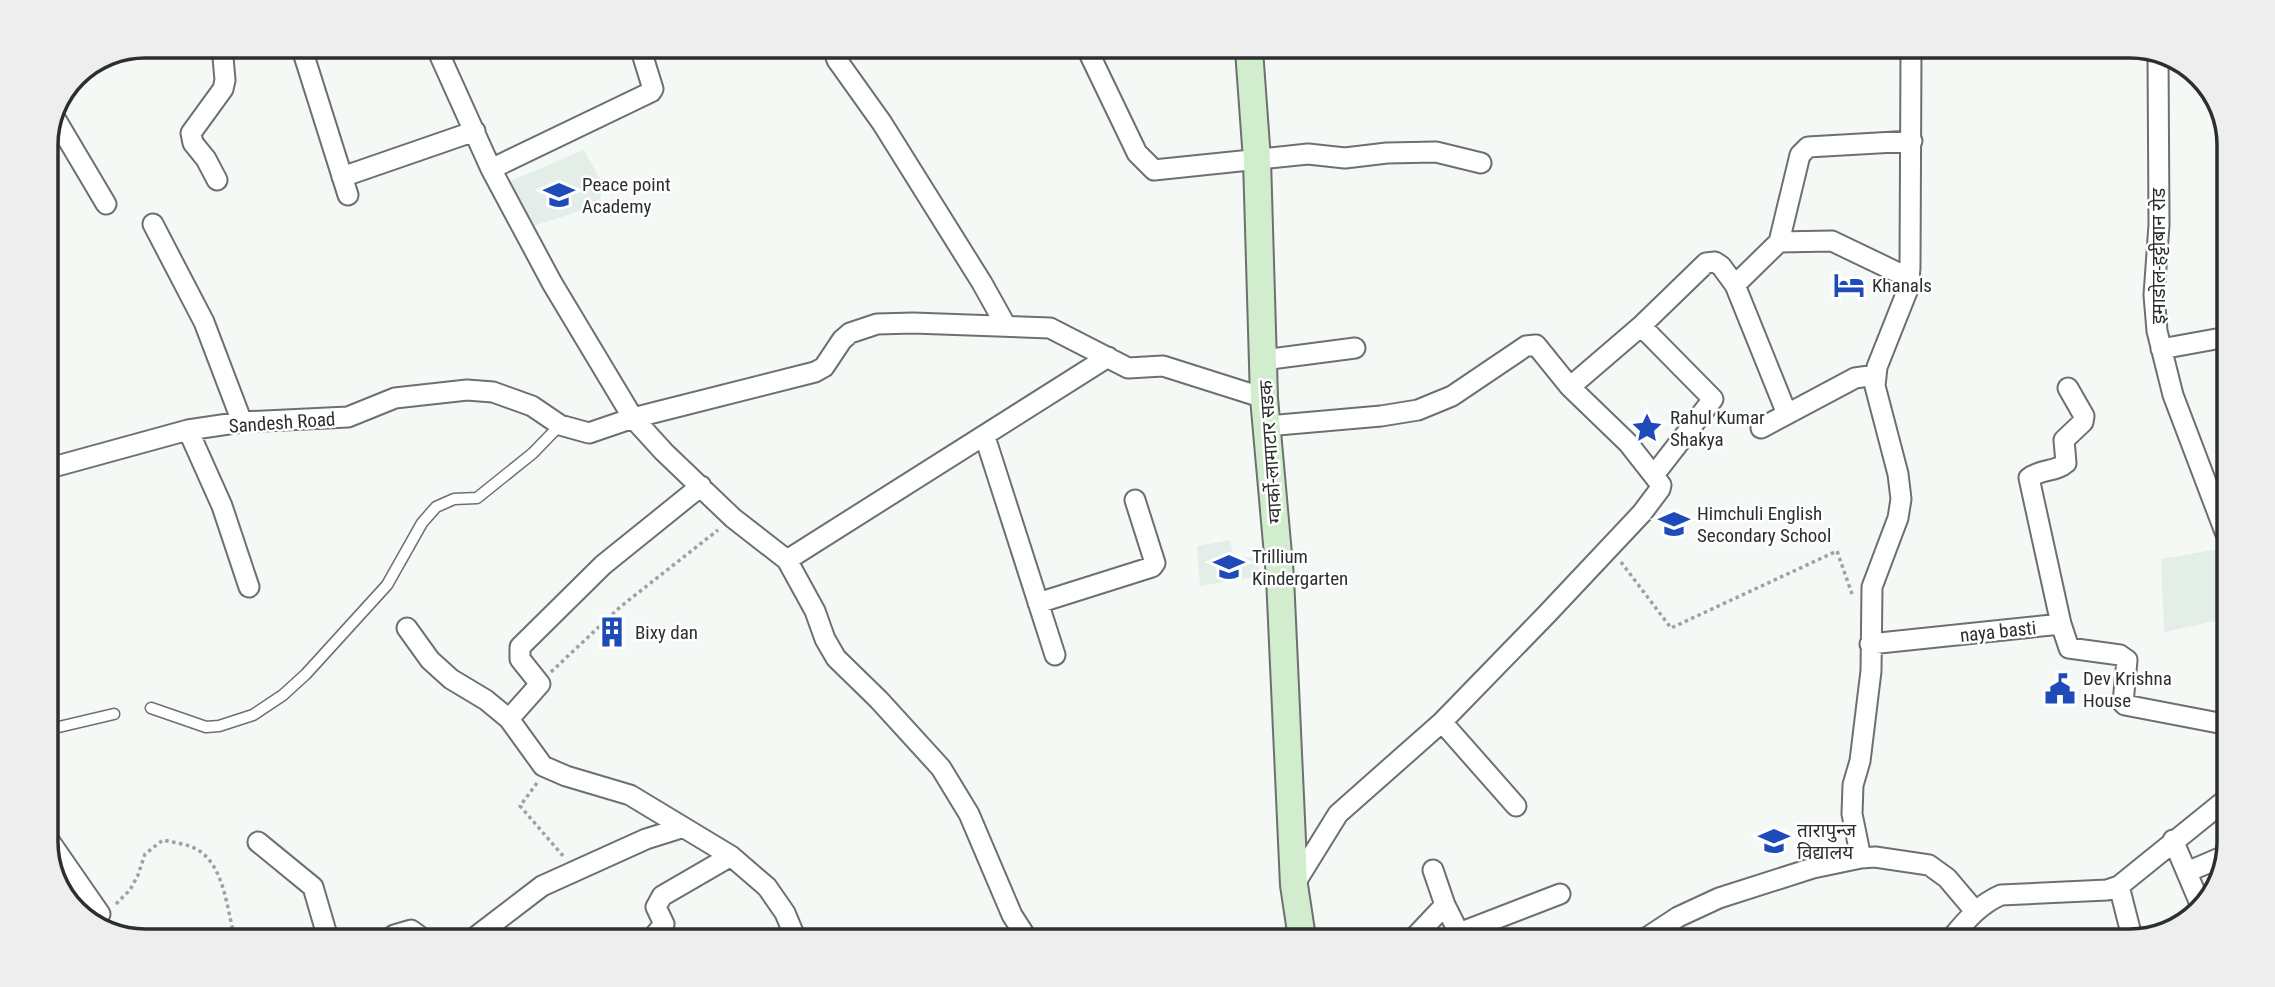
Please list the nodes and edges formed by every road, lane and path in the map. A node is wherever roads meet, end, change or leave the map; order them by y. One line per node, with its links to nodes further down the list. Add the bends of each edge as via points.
1 (223, 58): 16 (street, via 223,89 191,133)
2 (305, 58): 11 (street, via 345,186)
3 (445, 58): 11 (street)
4 (643, 58): 15 (street, via 651,92)
5 (836, 58): 22 (street, via 882,123)
6 (1091, 58): 13 (street, via 1137,153 1154,170)
7 (1250, 58): 13 (main road, ग्वार्को-लामाटार सडक)
8 (1911, 58): 12 (street)
9 (2158, 62): 26 (street, इमाडोल-हट्टीबान रोड, via 2159,225 2154,295)
10 (60, 126): 17 (street)
11 (475, 131): 15 (street)
12 (1912, 141): 19 (street, via 1804,150); 20 (street)
13 (1257, 160): 14 (street, via 1308,154 1345,158 1436,152); 28 (main road, ग्वार्को-लामाटार सडक)
14 (1481, 163)
15 (491, 169): 34 (street)
16 (217, 180)
17 (106, 204)
18 (153, 224): 35 (street, via 204,322)
19 (1779, 242): 20 (street, via 1832,241); 21 (street)
20 (1909, 278): 29 (street)
21 (1735, 285): 23 (street, via 1721,266 1706,263); 33 (street)
22 (1006, 326): 27 (street, Sandesh Road, via 1050,328); 34 (street, Sandesh Road, via 877,324 850,333 824,368 815,372)
23 (1641, 326): 30 (street); 42 (street, via 1713,399)
24 (2217, 339): 26 (street)
25 (1355, 348): 28 (street)
26 (2161, 349): 44 (street, इमाडोल-हट्टीबान रोड, via 2173,395)
27 (1108, 357): 32 (street, Sandesh Road, via 1128,368 1163,366); 40 (street)
28 (1263, 360): 32 (main road, ग्वार्को-लामाटार सडक)
29 (1876, 374): 33 (street, via 1855,378); 51 (street, via 1902,499 1872,587)
30 (1570, 387): 37 (street, via 1531,344 1452,396 1418,410); 42 (street)
31 (2068, 388): 52 (street, via 2084,416 2064,440 2066,463 2029,478)
32 (1264, 398): 37 (main road, ग्वार्को-लामाटार सडक)
33 (1787, 414): 38 (street)
34 (633, 418): 36 (street, Sandesh Road, via 589,433); 43 (street)
35 (242, 422): 36 (street, Sandesh Road, via 348,417 395,398 467,390 494,392 532,406); 39 (street, Sandesh Road)
36 (560, 425): 57 (lane, via 477,498 454,499 436,508 422,523 387,585 283,695 253,715 219,726 206,727)
37 (1268, 426): 76 (main road, ग्वार्को-लामाटार सडक)
38 (1761, 428)
39 (188, 430): 41 (street, Sandesh Road); 49 (street, via 222,506)
40 (985, 437): 48 (street); 50 (street)
41 (58, 466)
42 (1654, 475): 47 (street, via 1661,489)
43 (701, 485): 46 (street); 56 (street, via 603,565 520,647 520,659)
44 (2217, 490)
45 (1135, 500): 50 (street, via 1153,567)
46 (733, 518): 48 (street); 56 (path, via 620,607)
47 (1609, 547): 51 (path, via 1671,628 1837,551 1856,607); 60 (street)
48 (787, 560): 88 (street, via 836,658 941,768 970,814)
49 (249, 587)
50 (1038, 603): 55 (street)
51 (1872, 609): 54 (street)
52 (2061, 624): 54 (street, naya basti); 61 (street, naya basti, via 2069,648 2127,660 2125,705)
53 (407, 628): 59 (street, via 451,679)
54 (1870, 644): 71 (street, via 1871,671 1853,785 1852,814)
55 (1055, 655)
56 (540, 684): 59 (street)
57 (151, 708)
58 (114, 714): 62 (lane)
59 (509, 719): 63 (street)
60 (1442, 722): 64 (street); 76 (street, via 1338,814)
61 (2217, 723)
62 (58, 727)
63 (543, 766): 66 (street, via 630,795); 73 (path, via 520,806)
64 (1516, 806)
65 (2217, 807): 67 (street)
66 (681, 828): 70 (street); 73 (street)
67 (2173, 841): 75 (street); 77 (street)
68 (258, 842): 84 (street, via 313,887)
69 (58, 853): 82 (street)
70 (731, 856): 86 (street, via 662,896 656,907 664,919); 87 (street, via 767,887)
71 (1861, 858): 81 (street, via 1929,865 1947,878); 93 (street, via 1812,868 1719,898)
72 (2216, 860): 75 (street)
73 (575, 870): 85 (street, via 542,886)
74 (1433, 870): 80 (street)
75 (2187, 872): 79 (street)
76 (1294, 885): 89 (main road, ग्वार्को-लामाटार सडक)
77 (2119, 886): 81 (street, via 2001,895); 95 (street)
78 (1560, 894): 92 (street)
79 (2198, 898)
80 (1445, 905): 90 (street); 91 (street)
81 (1975, 911): 94 (street)
82 (100, 914): 83 (path, via 130,890 145,854 163,840 202,852 217,870)
83 (233, 929)
84 (325, 929)
85 (486, 929)
86 (660, 929)
87 (792, 929)
88 (1021, 929)
89 (1301, 929)
90 (1422, 929)
91 (1457, 929)
92 (1477, 929)
93 (1660, 929)
94 (1959, 929)
95 (2130, 929)

